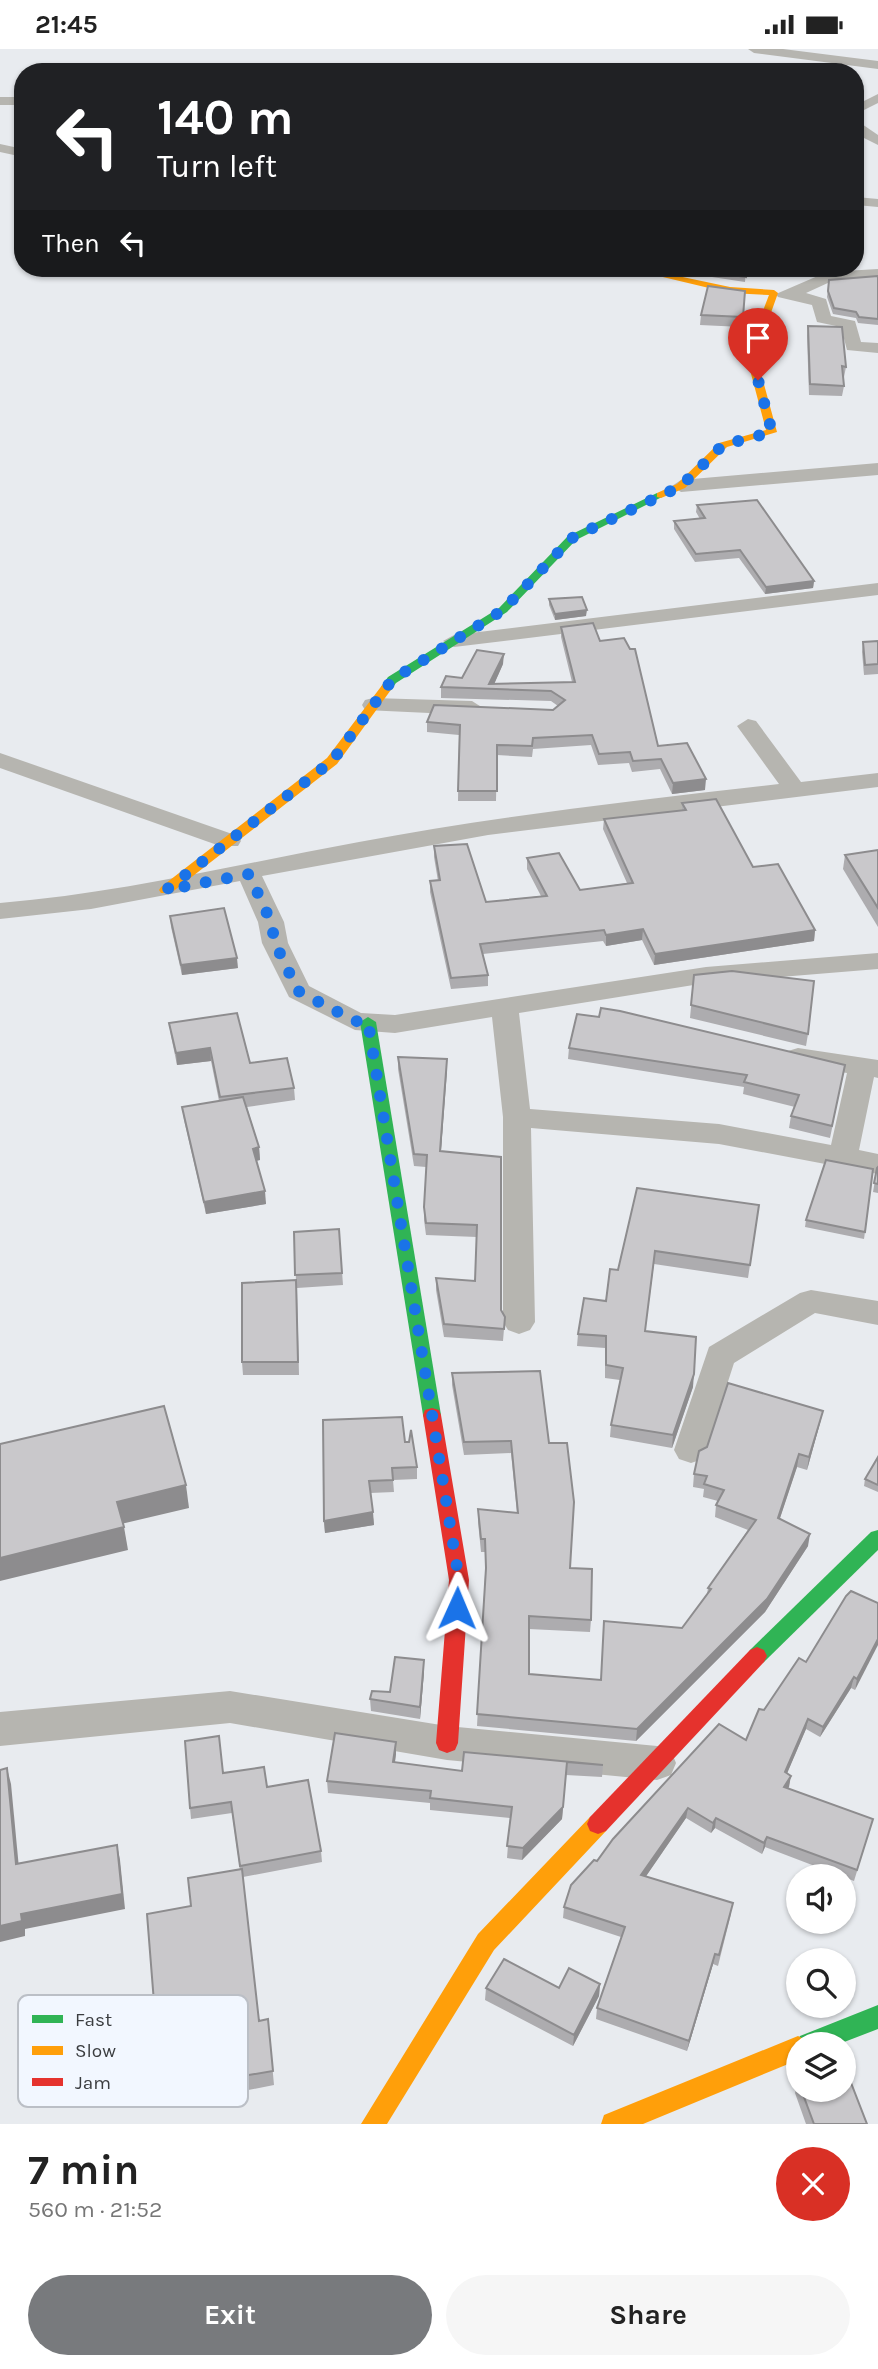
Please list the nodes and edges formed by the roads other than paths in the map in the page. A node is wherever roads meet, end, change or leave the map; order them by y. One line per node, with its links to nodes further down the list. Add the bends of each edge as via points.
1 (754, 49): 3 (street)
2 (853, 49): 4 (street)
3 (854, 63)
4 (876, 66)
5 (670, 277): 7 (street, via 730,290)
6 (840, 277): 7 (street)
7 (782, 294): 8 (street, via 820,302 823,319 849,324 853,346); 10 (street, via 751,355 772,432 723,445)
8 (878, 348)
9 (878, 469): 10 (street)
10 (681, 486): 12 (street, via 572,538 503,610)
11 (878, 589): 12 (street)
12 (454, 641): 13 (street, via 392,680)
13 (373, 705): 14 (street); 19 (street, via 332,761)
14 (496, 709)
15 (748, 726): 18 (street)
16 (0, 760): 19 (street)
17 (878, 780): 18 (street)
18 (794, 789): 20 (street, via 557,816 358,849)
19 (229, 841): 21 (street)
20 (249, 874): 21 (street); 27 (street, via 298,991 355,1021)
21 (166, 890): 22 (street)
22 (0, 911)
23 (878, 961): 24 (street, via 706,975)
24 (562, 997): 25 (street); 26 (street)
25 (505, 1009): 27 (street, via 396,1024); 30 (street)
26 (628, 1014)
27 (368, 1022): 38 (street, via 459,1580)
28 (774, 1050): 29 (street)
29 (870, 1068): 31 (street)
30 (517, 1118): 31 (street, via 719,1135); 34 (street)
31 (842, 1158): 32 (street)
32 (878, 1164)
33 (878, 1314): 35 (street, via 811,1301 720,1356)
34 (519, 1322)
35 (691, 1450)
36 (878, 1538): 39 (street, via 726,1686)
37 (0, 1729): 38 (street, via 230,1707)
38 (447, 1743): 39 (street)
39 (657, 1763): 43 (street, via 486,1941)
40 (878, 2017): 41 (street)
41 (839, 2032)
42 (786, 2053): 44 (street)
43 (373, 2124)
44 (613, 2124)

